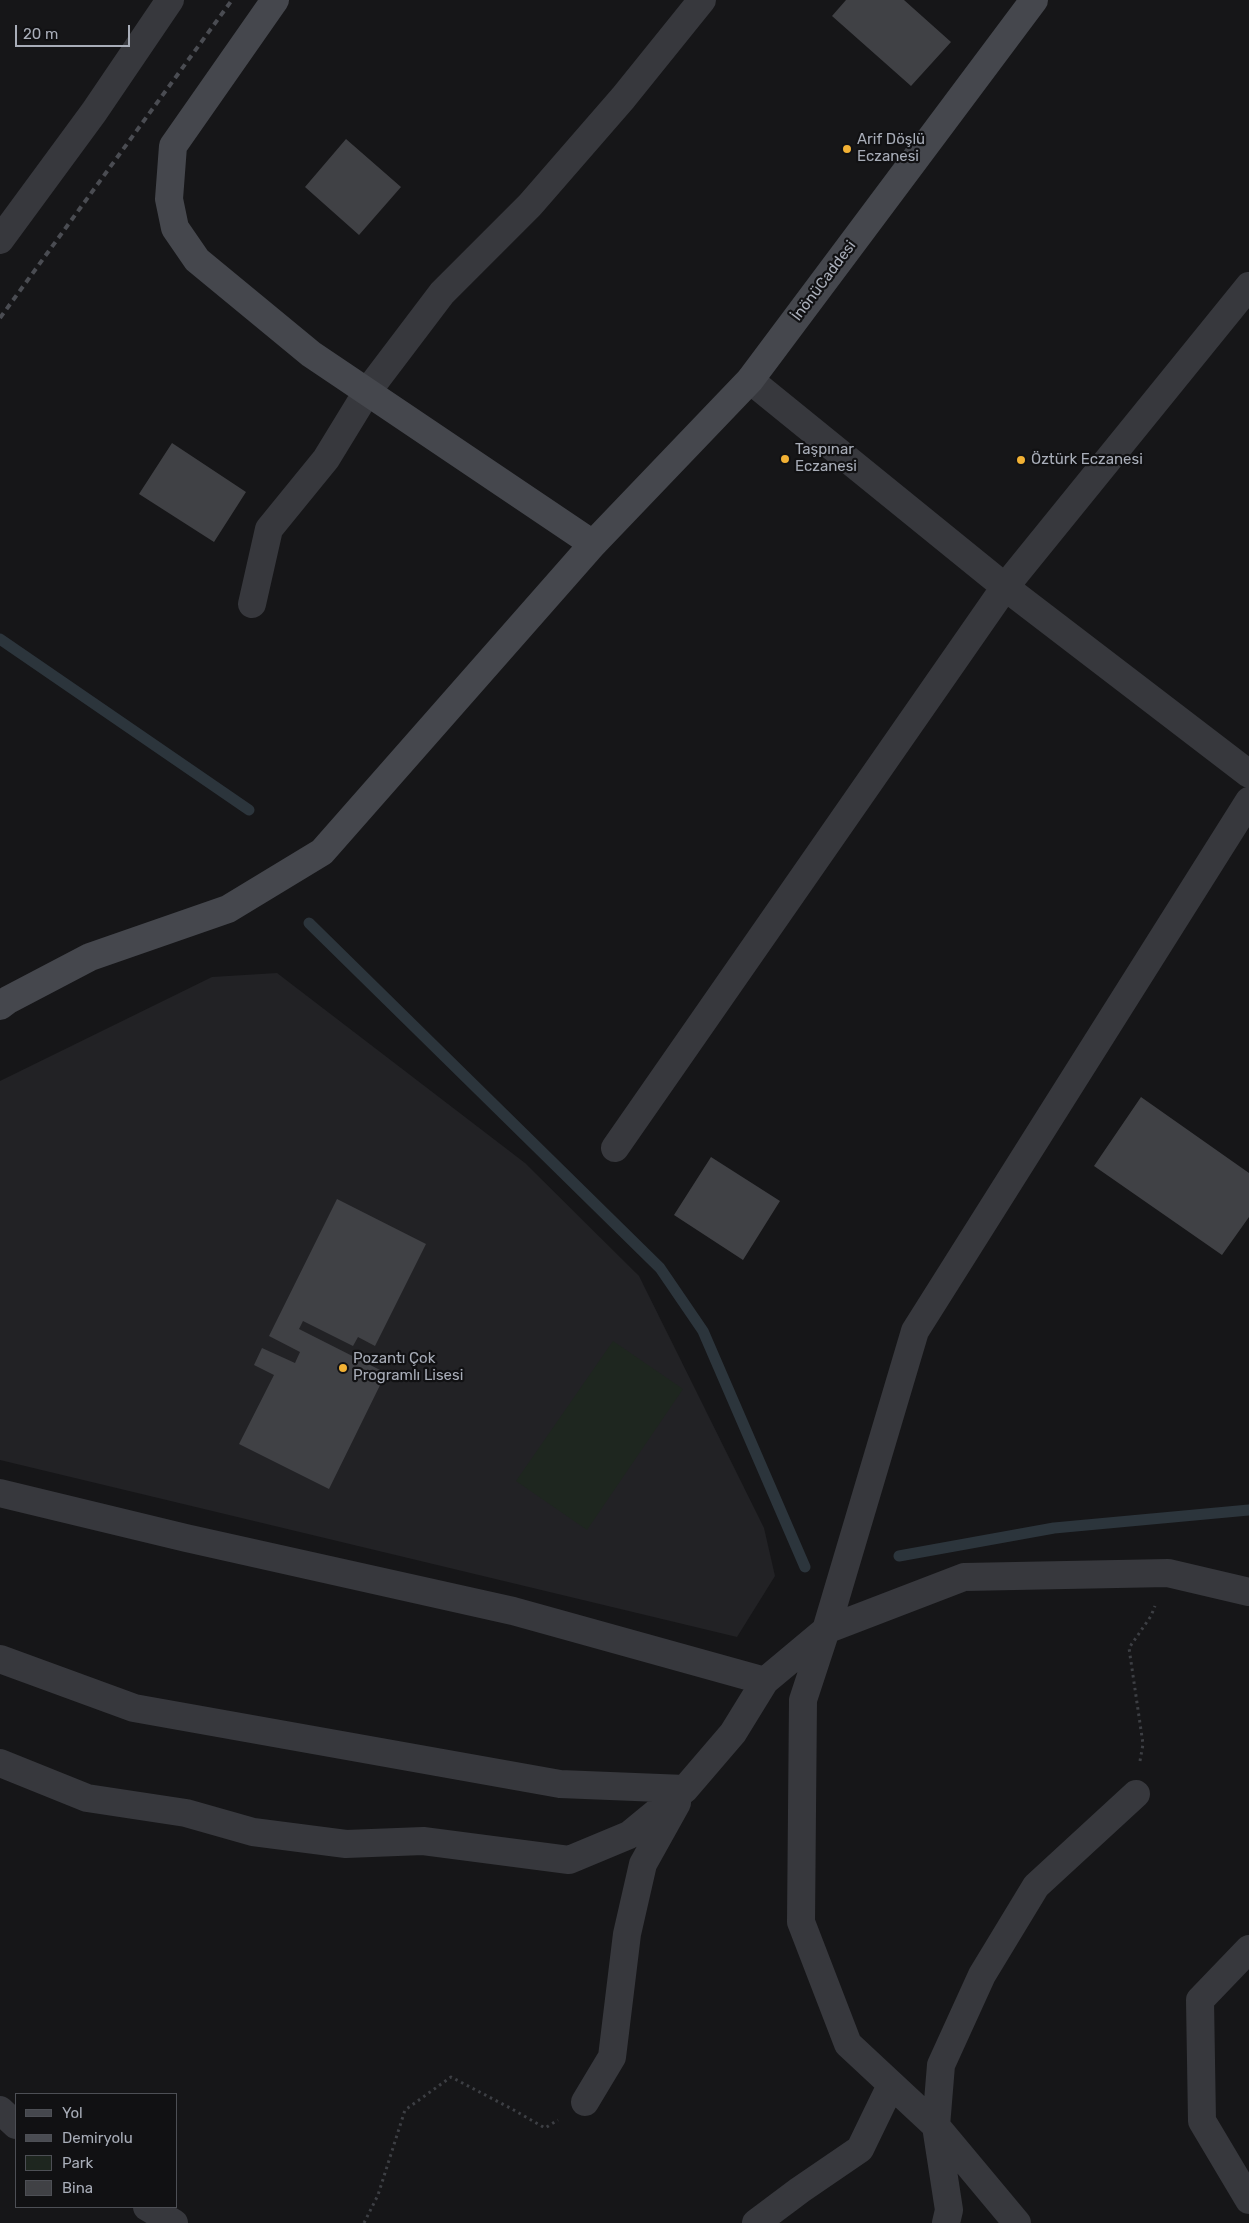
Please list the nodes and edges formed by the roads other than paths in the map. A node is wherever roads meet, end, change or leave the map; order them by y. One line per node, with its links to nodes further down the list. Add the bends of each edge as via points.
1 (170, 0): 5 (street, via 94,112)
2 (275, 0): 8 (main road, via 173,146 169,199 175,228 197,260 311,354)
3 (702, 0): 8 (street, via 530,205 442,293)
4 (1034, 0): 7 (main road, İnönüCaddesi)
5 (0, 240)
6 (1249, 286): 10 (street)
7 (750, 380): 9 (main road, İnönüCaddesi); 10 (street)
8 (367, 392): 9 (main road); 11 (street, via 326,460 269,529)
9 (593, 544): 14 (main road, İnönüCaddesi, via 322,852 228,908 90,957)
10 (1005, 587): 12 (street); 15 (street)
11 (252, 604)
12 (1249, 774)
13 (1249, 801): 18 (street, via 915,1331)
14 (0, 1006)
15 (616, 1148)
16 (0, 1493): 20 (street, via 513,1611)
17 (1249, 1592): 18 (street, via 1168,1573 964,1577)
18 (826, 1630): 20 (street); 25 (street, via 803,1700 801,1922 848,2044)
19 (0, 1659): 22 (street, via 134,1708 560,1784)
20 (765, 1681): 22 (street, via 733,1733)
21 (0, 1762): 22 (street, via 87,1798 186,1813 253,1832 346,1844 422,1841 569,1860 629,1835)
22 (685, 1789): 26 (street, via 644,1864 627,1934 612,2057)
23 (1136, 1794): 29 (street, via 1036,1886 982,1975 941,2065)
24 (1249, 1949): 30 (street, via 1200,2000 1202,2121)
25 (891, 2085): 29 (street); 33 (street, via 860,2149)
26 (585, 2102)
27 (0, 2110): 28 (street)
28 (15, 2123)
29 (936, 2126): 34 (street, via 949,2210); 35 (street)
30 (1249, 2200)
31 (150, 2208): 32 (street)
32 (174, 2223)
33 (756, 2223)
34 (946, 2223)
35 (1017, 2223)

